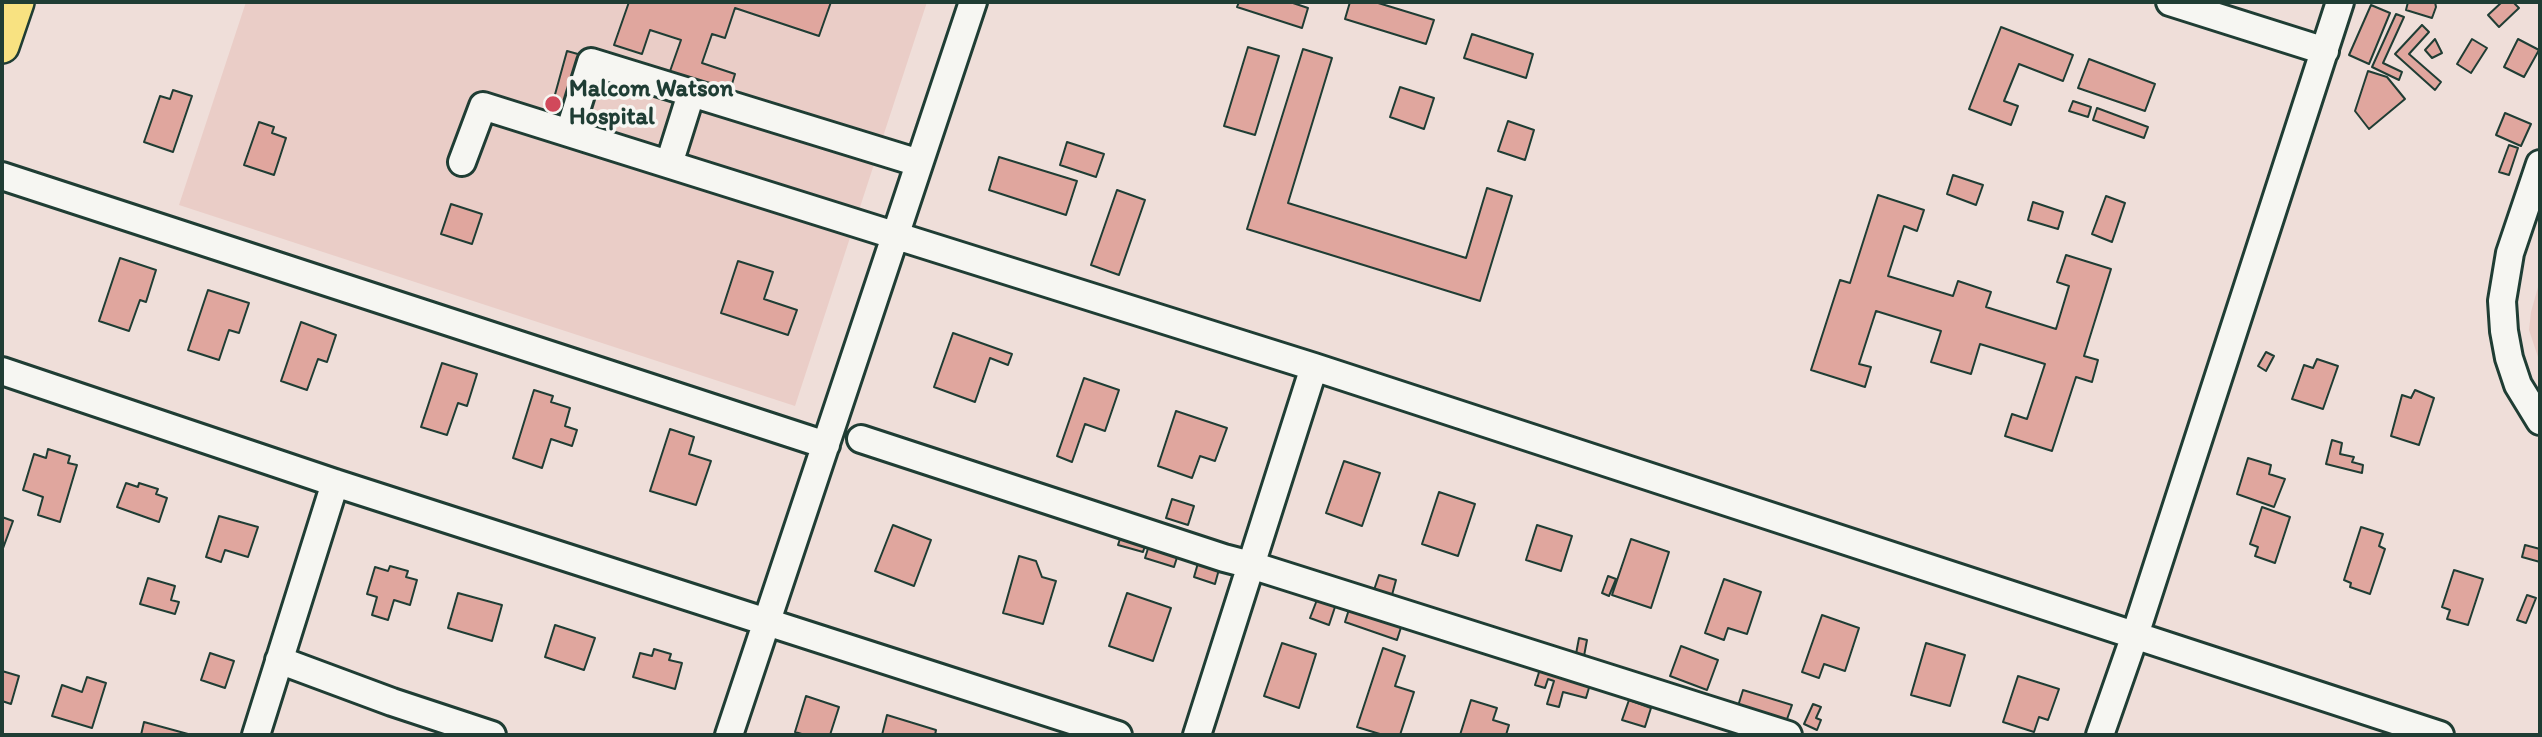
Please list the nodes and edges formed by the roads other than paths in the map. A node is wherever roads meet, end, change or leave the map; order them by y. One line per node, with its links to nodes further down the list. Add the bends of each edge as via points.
1 (18, 2): 5 (main road)
2 (973, 2): 10 (street)
3 (2169, 2): 6 (street)
4 (2340, 2): 6 (street)
5 (2, 46)
6 (2325, 51): 23 (street)
7 (691, 94): 8 (street, via 592,62); 10 (street); 11 (street)
8 (569, 133): 9 (street, via 483,106); 11 (street)
9 (462, 162)
10 (919, 163): 14 (street)
11 (669, 164): 14 (street)
12 (2540, 164): 17 (street, via 2510,253 2502,301 2509,358)
13 (2, 176): 19 (street)
14 (895, 236): 15 (street); 19 (street)
15 (1314, 367): 21 (street); 23 (street)
16 (2, 371): 20 (street)
17 (2540, 421)
18 (861, 439): 21 (street)
19 (826, 445): 22 (street)
20 (335, 484): 22 (street); 24 (street)
21 (1251, 565): 29 (street); 30 (street)
22 (766, 623): 27 (street); 28 (street)
23 (2135, 635): 31 (street); 32 (street)
24 (279, 660): 25 (street); 26 (street)
25 (256, 735)
26 (492, 735)
27 (729, 735)
28 (1118, 735)
29 (1197, 735)
30 (1788, 735)
31 (2100, 735)
32 (2440, 735)

